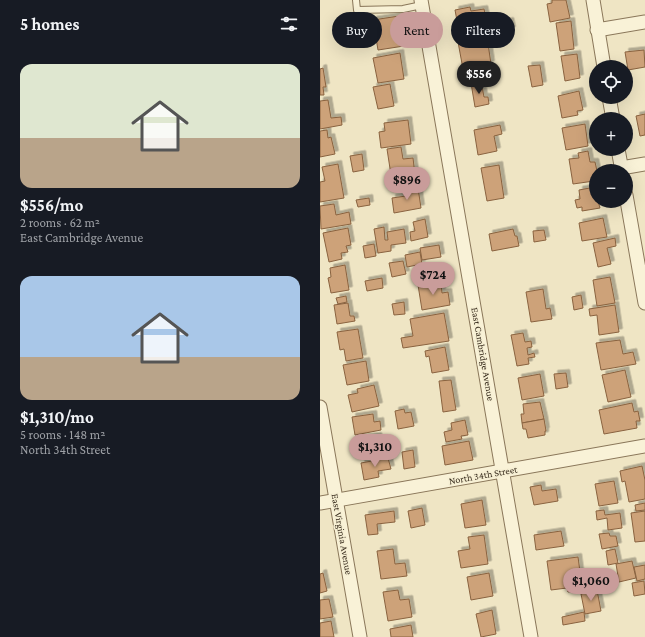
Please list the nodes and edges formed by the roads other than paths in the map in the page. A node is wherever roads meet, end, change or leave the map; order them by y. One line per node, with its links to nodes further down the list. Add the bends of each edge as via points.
1 (356, 0): 3 (lane, via 357,10 403,9)
2 (593, 0): 5 (street)
3 (422, 3): 13 (street, East Cambridge Avenue)
4 (645, 22): 5 (street)
5 (597, 30): 6 (street)
6 (603, 60)
7 (645, 164): 8 (street)
8 (633, 167)
9 (628, 208): 10 (street)
10 (645, 303)
11 (320, 407): 14 (street, East Virginia Avenue)
12 (645, 446): 13 (street, North 34th Street)
13 (503, 471): 14 (street, North 34th Street); 17 (street, East Cambridge Avenue)
14 (336, 501): 15 (street, North 34th Street); 16 (street, East Virginia Avenue)
15 (320, 503)
16 (360, 637)
17 (531, 637)

